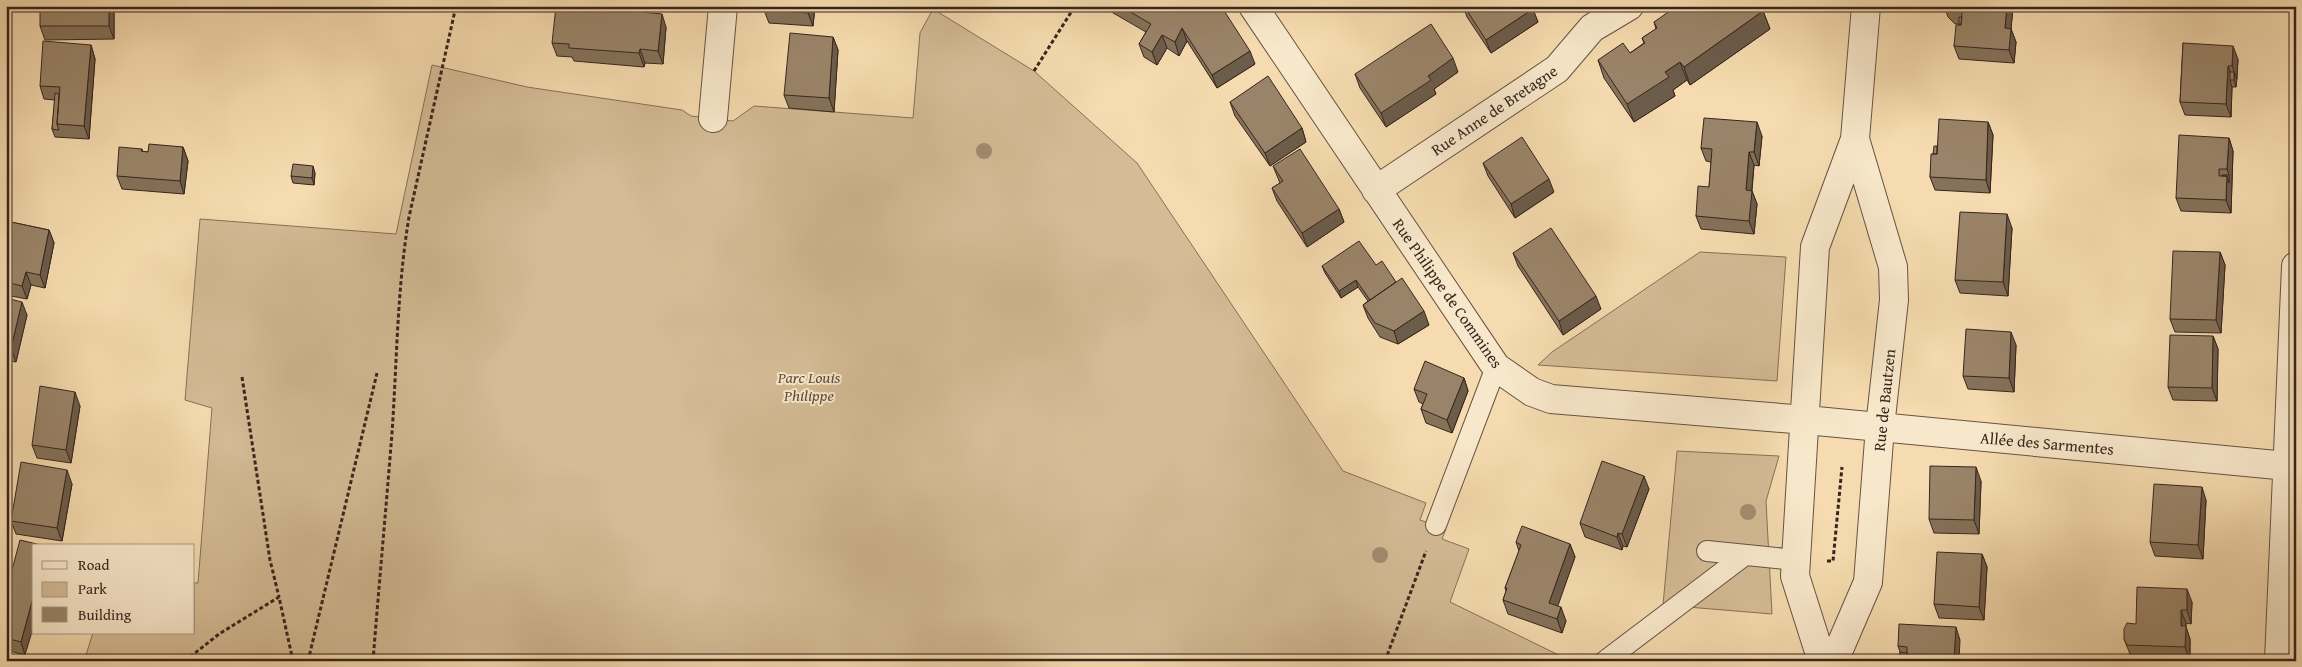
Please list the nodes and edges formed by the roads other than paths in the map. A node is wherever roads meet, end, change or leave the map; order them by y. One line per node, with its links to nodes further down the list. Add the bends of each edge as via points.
1 (723, 6): 5 (street)
2 (1253, 6): 7 (street, Rue Philippe de Commines)
3 (1629, 6): 7 (street, Rue Anne de Bretagne, via 1592,28 1557,69)
4 (1866, 6): 6 (street, Rue de Bautzen)
5 (713, 118)
6 (1855, 139): 10 (street, Rue de Bautzen, via 1815,247); 11 (street, Rue de Bautzen, via 1894,268 1894,300)
7 (1376, 190): 9 (street, Rue Philippe de Commines)
8 (2296, 266): 12 (street)
9 (1496, 367): 10 (street, Rue Philippe de Commines, via 1532,392 1551,399); 13 (lane)
10 (1806, 420): 11 (street, Allée des Sarmentes); 16 (street, Rue de Bautzen)
11 (1880, 427): 12 (street, Allée des Sarmentes); 19 (street, Rue de Bautzen, via 1868,582)
12 (2288, 466): 20 (street)
13 (1436, 525)
14 (1707, 551): 15 (lane)
15 (1745, 555): 16 (lane); 17 (lane)
16 (1796, 560): 18 (street, Rue de Bautzen, via 1795,576)
17 (1605, 661)
18 (1822, 661)
19 (1834, 661)
20 (2279, 661)

